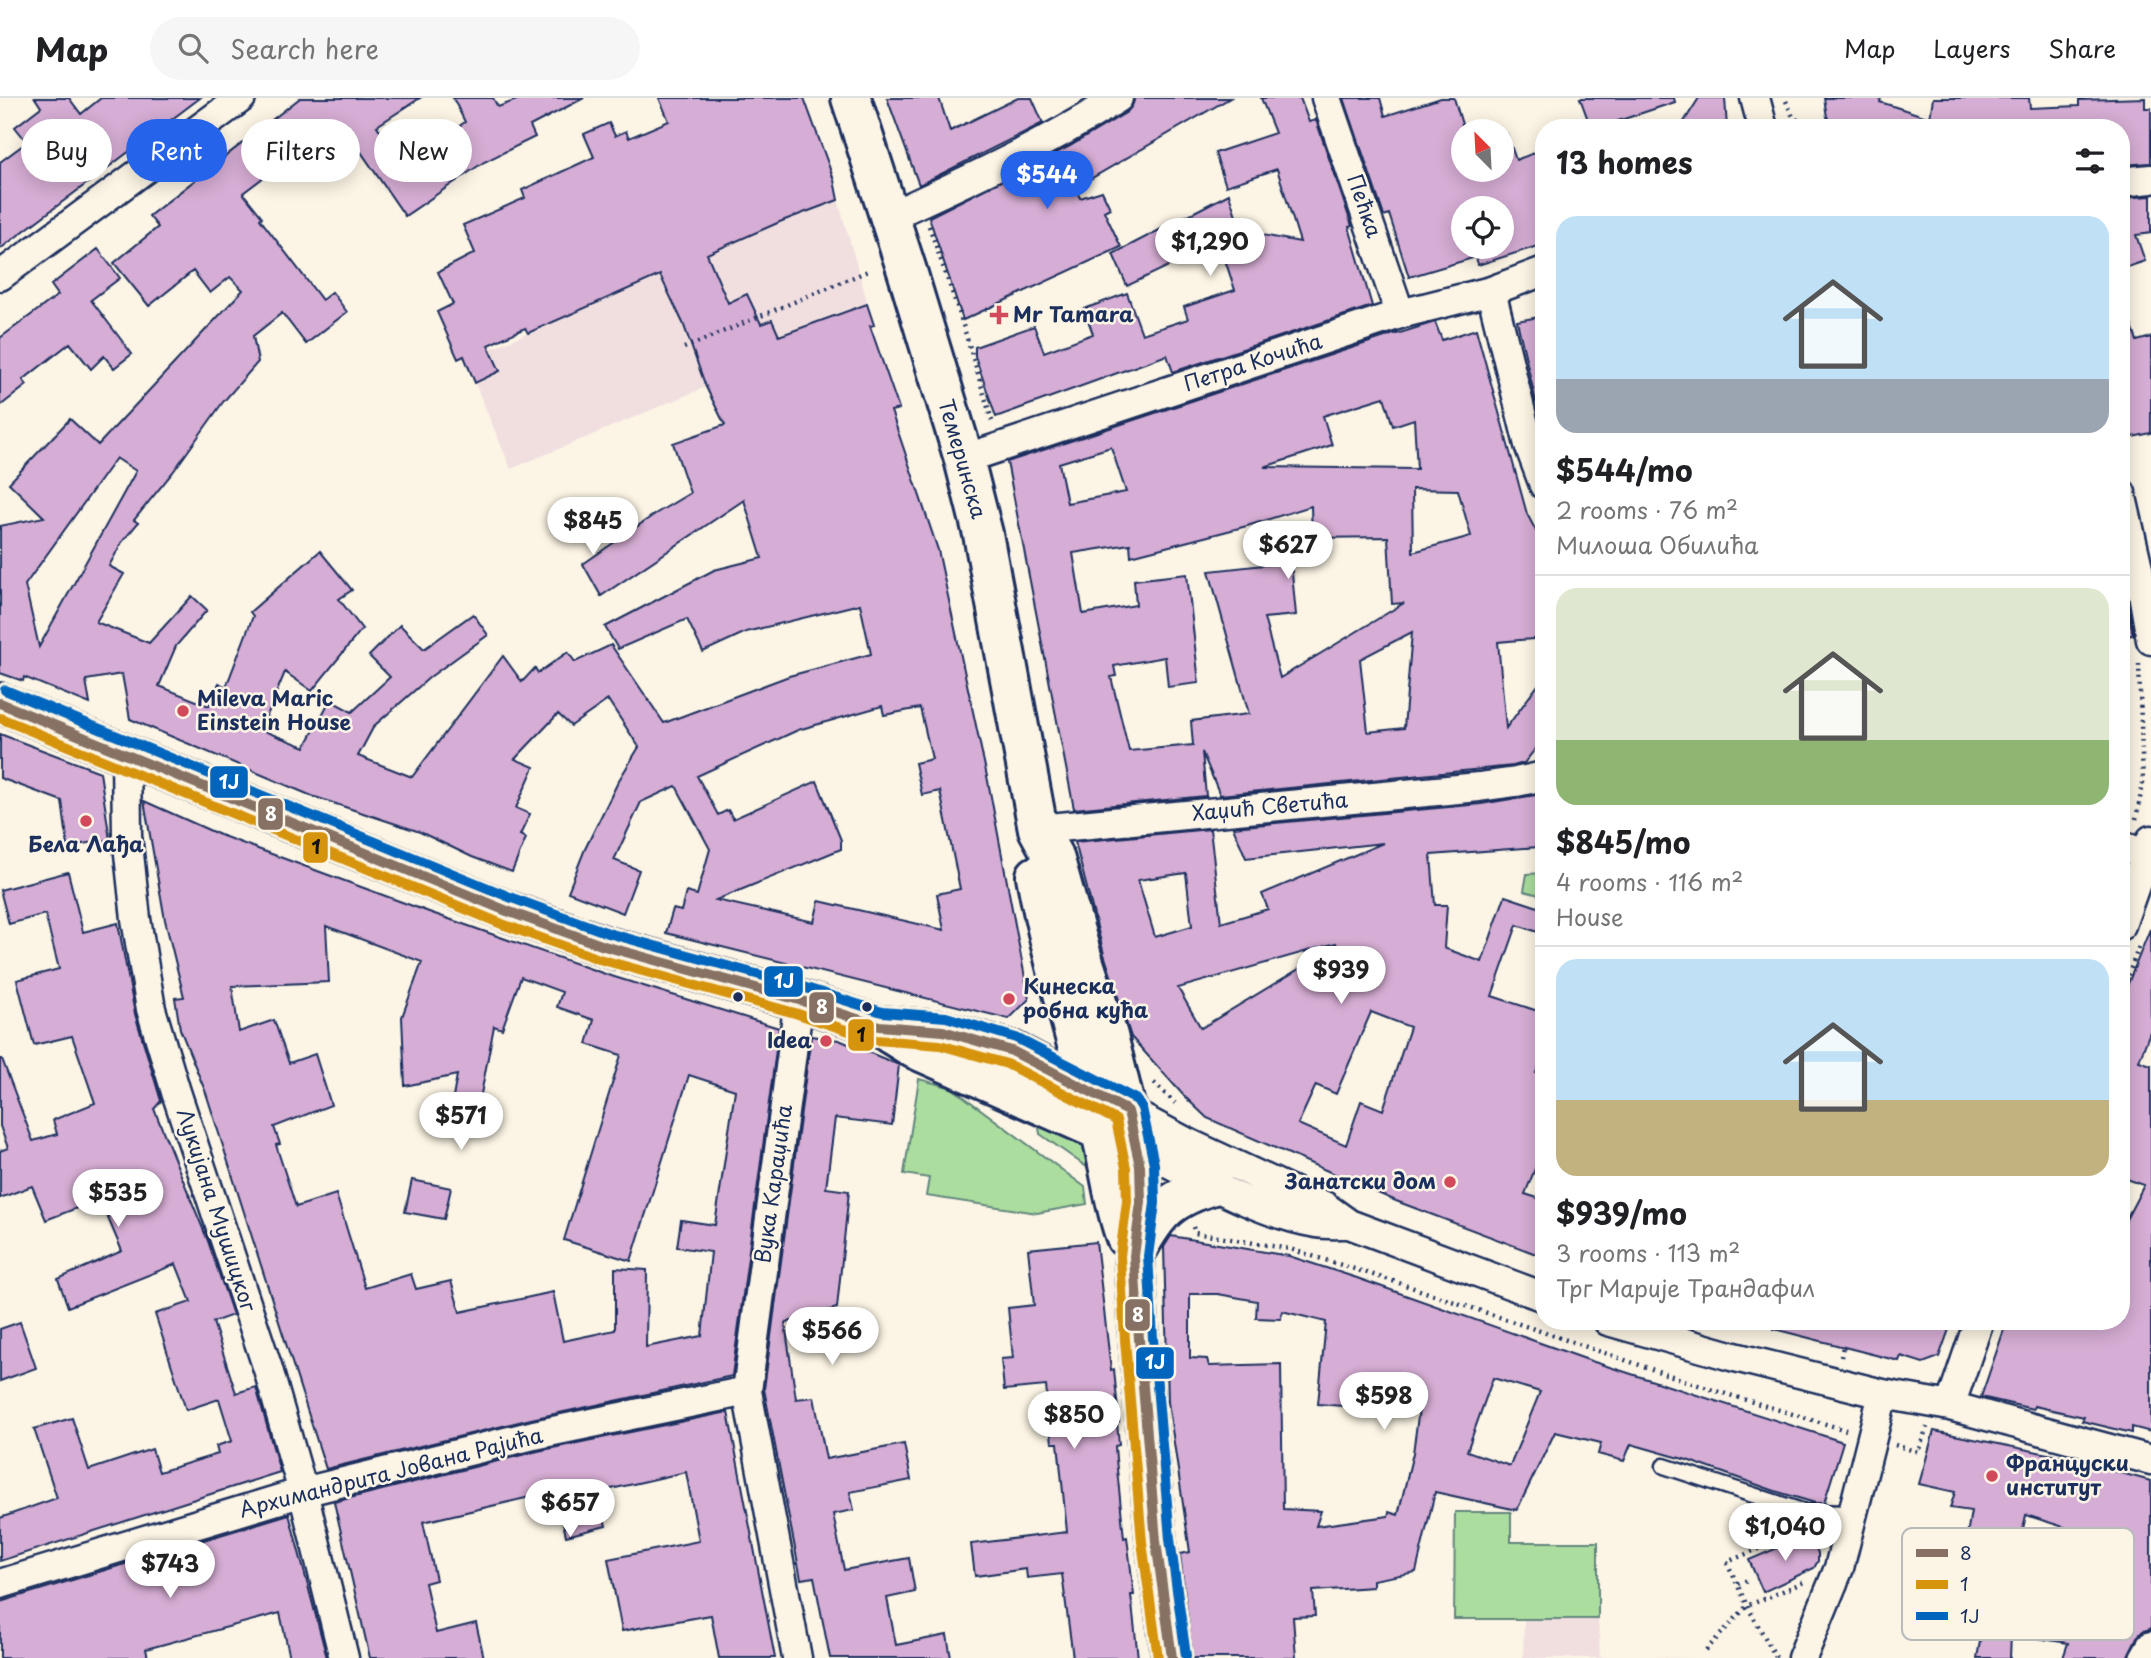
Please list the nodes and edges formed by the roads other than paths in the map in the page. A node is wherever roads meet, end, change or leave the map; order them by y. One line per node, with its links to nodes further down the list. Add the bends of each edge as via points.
1 (241, 98): 11 (street)
2 (851, 98): 9 (main road, Темеринска)
3 (1118, 98): 9 (street, via 970,180)
4 (1326, 98): 13 (street, Пећка)
5 (1755, 98): 6 (street)
6 (1761, 119)
7 (2151, 179): 8 (street)
8 (2130, 181)
9 (888, 216): 14 (main road, Темеринска)
10 (1535, 274): 12 (street, Петра Кочића)
11 (0, 276)
12 (1491, 291): 13 (street, Петра Кочића); 15 (street)
13 (1401, 314): 14 (street, Петра Кочића)
14 (964, 459): 22 (main road, Темеринска, via 983,534)
15 (1535, 460)
16 (2130, 539): 17 (street)
17 (2146, 580): 18 (street)
18 (2145, 649)
19 (0, 703): 20 (main road)
20 (126, 755): 25 (main road, via 507,911 604,946); 42 (street, Лукијана Мушицког, via 127,835 151,1009)
21 (1535, 778): 22 (street, Хаџић Светића)
22 (1038, 829): 26 (main road, Темеринска, via 1035,872); 30 (main road, Темеринска, via 1055,860 1108,1036)
23 (2137, 847): 24 (street)
24 (2132, 931)
25 (799, 1000): 27 (main road); 37 (street, Вука Караџића)
26 (1064, 1000): 28 (main road, via 1055,1026 1045,1037); 29 (main road, Темеринска)
27 (879, 1026): 28 (main road, via 943,1031); 30 (main road, via 912,1048)
28 (1012, 1051): 29 (main road)
29 (1089, 1090): 30 (main road, Темеринска)
30 (1121, 1129): 31 (street); 32 (street, via 1188,1143 1324,1206); 33 (main road, via 1114,1187 1118,1216)
31 (1213, 1185): 32 (street, via 1287,1217); 33 (main road, via 1179,1197 1166,1208)
32 (1349, 1224): 34 (street)
33 (1134, 1256): 48 (main road, via 1156,1541)
34 (1535, 1294)
35 (1640, 1330): 38 (street)
36 (1976, 1330): 39 (street)
37 (747, 1391): 42 (street, Архимандрита Јована Рајића); 47 (street, Вука Караџића)
38 (1883, 1394): 39 (street); 43 (street)
39 (1950, 1406): 40 (street)
40 (2151, 1460)
41 (1664, 1466): 43 (lane, via 1805,1512)
42 (303, 1492): 44 (street, Архимандрита Јована Рајића); 46 (street, Лукијана Мушицког)
43 (1852, 1513): 49 (street, via 1839,1568)
44 (0, 1584)
45 (2151, 1646): 50 (street)
46 (344, 1658)
47 (797, 1658)
48 (1171, 1658)
49 (1802, 1658)
50 (2144, 1658)

